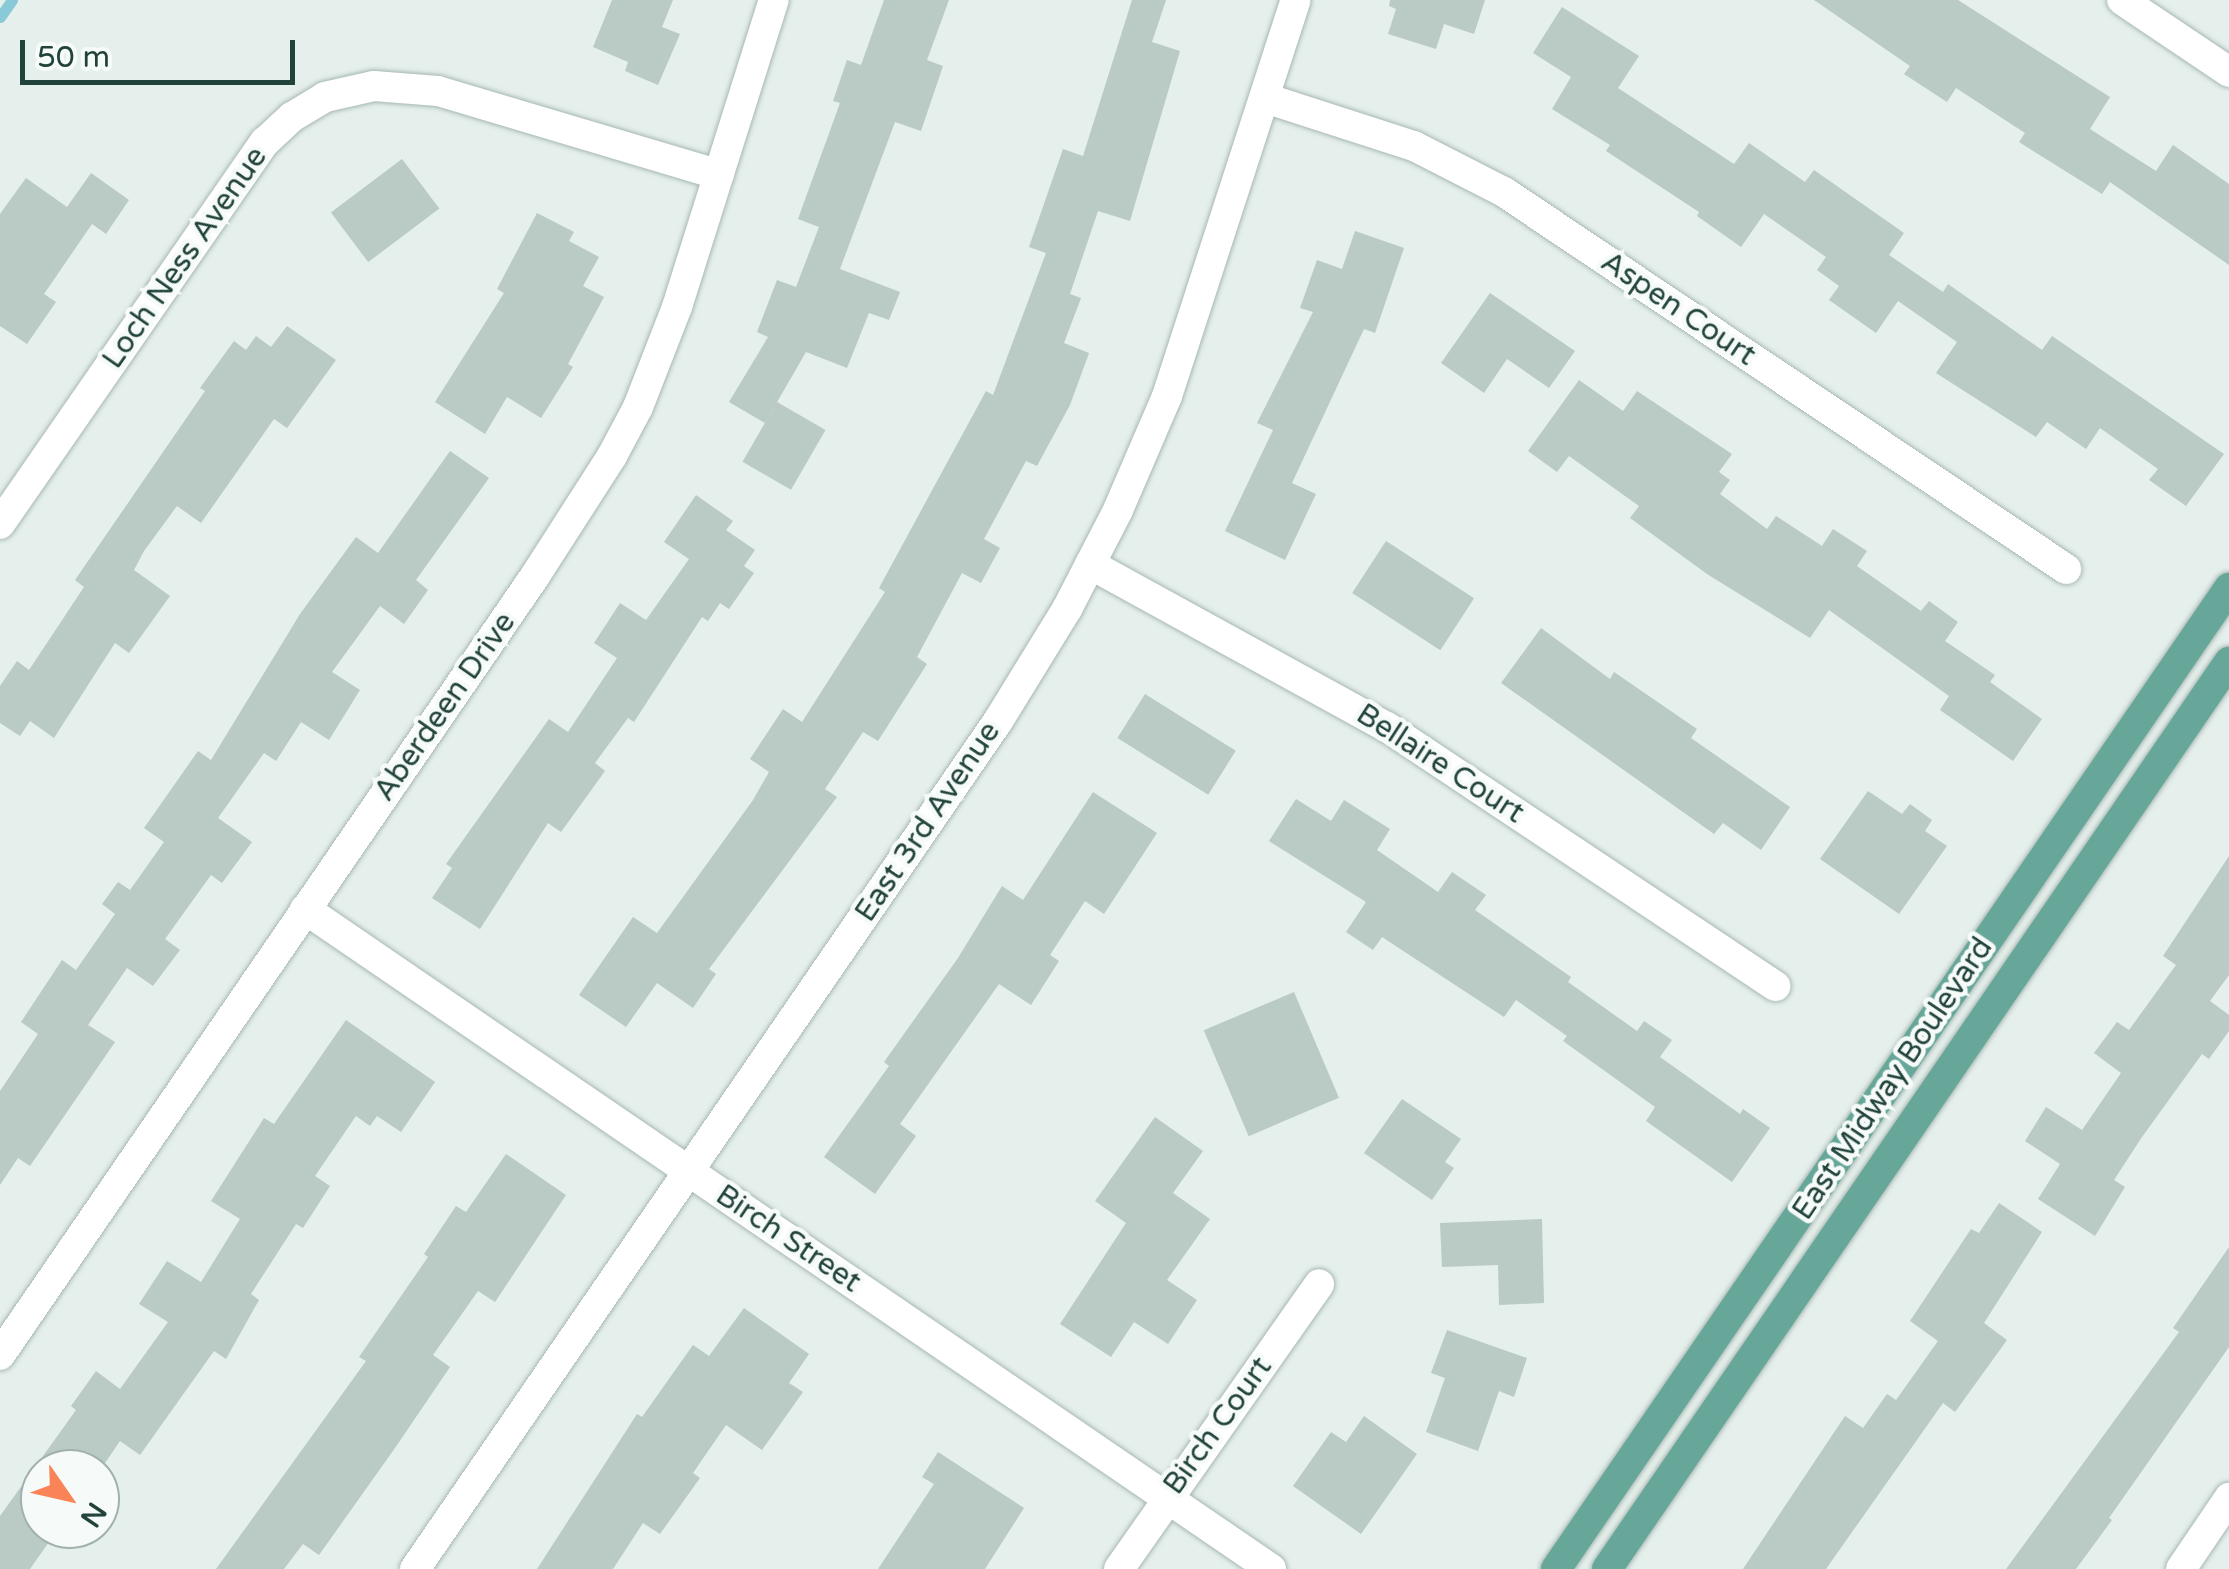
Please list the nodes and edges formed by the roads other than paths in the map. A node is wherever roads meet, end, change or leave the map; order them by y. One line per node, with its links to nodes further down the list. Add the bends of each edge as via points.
1 (774, 0): 6 (street, Aberdeen Drive)
2 (1296, 0): 5 (street, East 3rd Avenue)
3 (2122, 0): 4 (street)
4 (2229, 72)
5 (1265, 98): 8 (street, East 3rd Avenue, via 1167,396); 9 (street, Aspen Court, via 1414,146 1504,192)
6 (719, 175): 7 (street, Loch Ness Avenue, via 425,89 374,86 325,97 265,142); 12 (street, Aberdeen Drive, via 654,370 612,456)
7 (0, 524)
8 (1090, 564): 13 (street, Bellaire Court, via 1387,727); 14 (street, East 3rd Avenue, via 998,720)
9 (2066, 569)
10 (2229, 588): 22 (main road, East Midway Boulevard)
11 (2229, 662): 23 (main road, East Midway Boulevard)
12 (306, 910): 14 (street, Birch Street); 16 (street, Aberdeen Drive)
13 (1776, 986)
14 (688, 1171): 18 (street, Birch Street); 19 (street, East 3rd Avenue)
15 (1319, 1284): 18 (street, Birch Court)
16 (0, 1355)
17 (2229, 1498): 24 (street)
18 (1166, 1499): 20 (street, Birch Court); 21 (street, Birch Street)
19 (414, 1569)
20 (1119, 1569)
21 (1271, 1569)
22 (1556, 1569)
23 (1607, 1569)
24 (2180, 1569)

